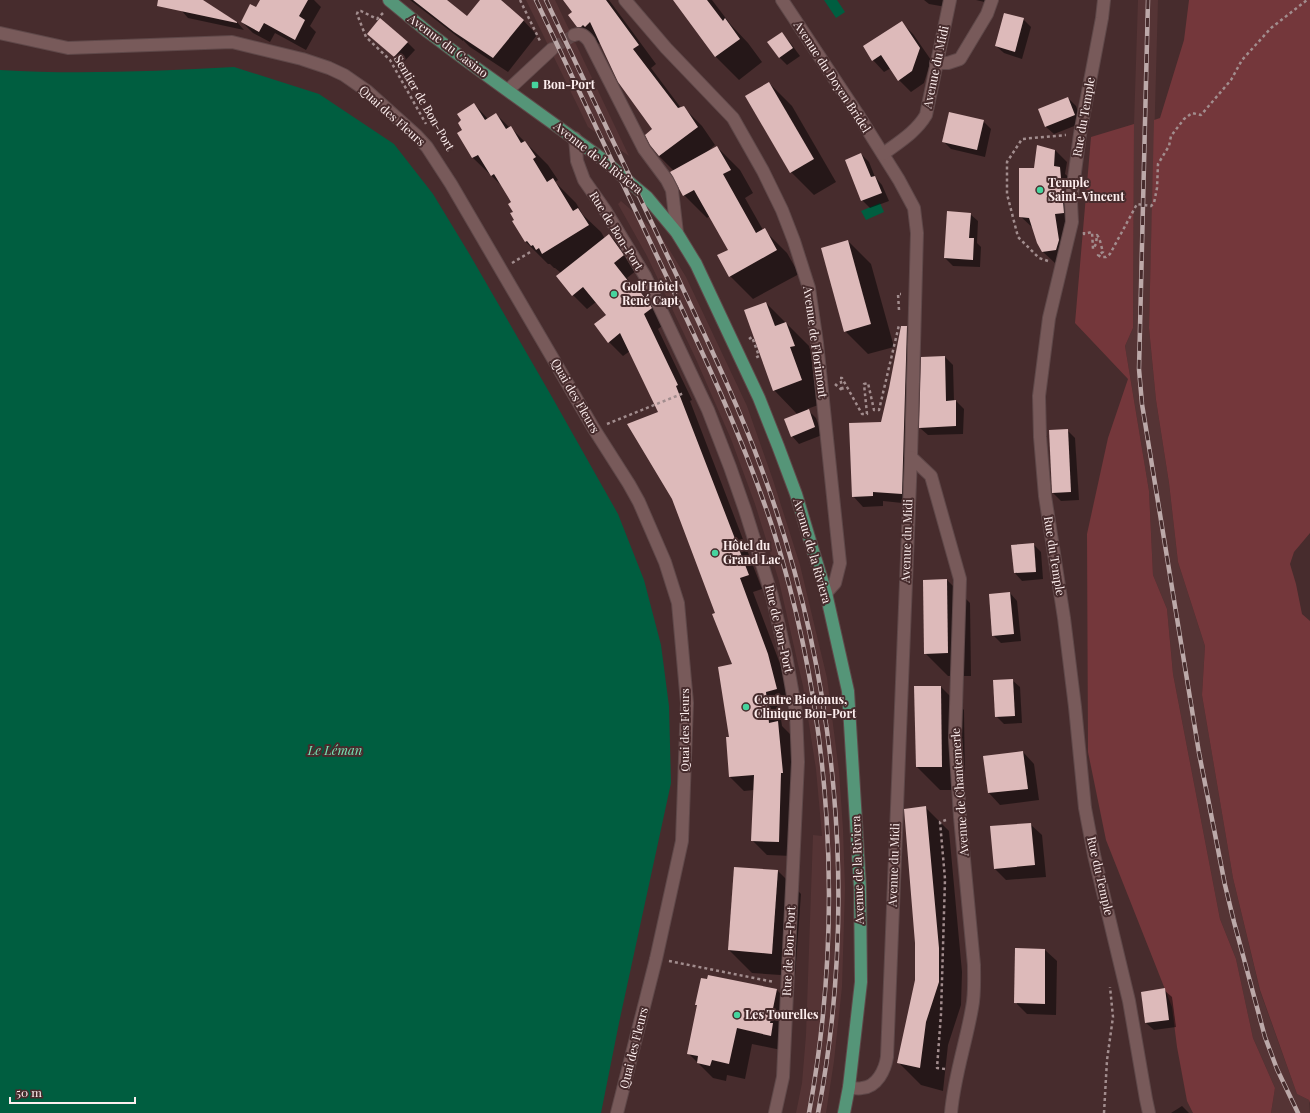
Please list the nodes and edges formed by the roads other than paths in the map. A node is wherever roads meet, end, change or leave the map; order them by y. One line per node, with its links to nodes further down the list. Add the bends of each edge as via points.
1 (625, 0): 16 (street, Avenue de Florimont, via 666,48 733,118 763,171 792,235 809,288 840,563 835,584)
2 (782, 0): 13 (street, Avenue du Doyen Bridel)
3 (950, 0): 10 (street, Avenue du Midi)
4 (992, 0): 10 (street, via 987,14 960,58 948,63)
5 (1104, 0): 18 (street, Rue du Temple, via 1080,134 1071,202 1072,222 1049,318 1039,396 1040,438 1045,496 1066,631 1086,815 1127,990)
6 (390, 1): 11 (main road, Avenue du Casino)
7 (0, 33): 19 (street, Quai des Fleurs, via 68,48 232,42 329,68 367,91 417,136 452,184 594,430 629,484 665,562 678,603 687,703 682,842 656,959)
8 (574, 35): 14 (street, via 586,36 644,149 667,180 672,190)
9 (549, 51): 11 (street)
10 (936, 63): 13 (street, Avenue du Midi, via 926,115 913,132)
11 (508, 90): 12 (main road, Avenue de la Riviera)
12 (575, 138): 14 (main road, Avenue de la Riviera, via 647,197); 20 (street, Rue de Bon-Port, via 577,161 584,180 645,276 698,387 730,467 766,575 786,656 796,712 798,762 783,1077)
13 (883, 154): 15 (street, Avenue du Midi, via 906,191 916,214 918,245)
14 (677, 232): 16 (main road, Avenue de la Riviera, via 696,264 759,398 796,494)
15 (911, 457): 17 (street, Avenue du Midi, via 887,1057 882,1074 873,1084 861,1088); 22 (street, Avenue de Chantemerle, via 931,476 960,579 955,738 974,979 973,1007)
16 (826, 593): 17 (main road, Avenue de la Riviera, via 848,691 860,887 861,982)
17 (849, 1087): 21 (main road, Avenue de la Riviera)
18 (1149, 1111)
19 (617, 1113)
20 (776, 1113)
21 (844, 1113)
22 (951, 1113)

